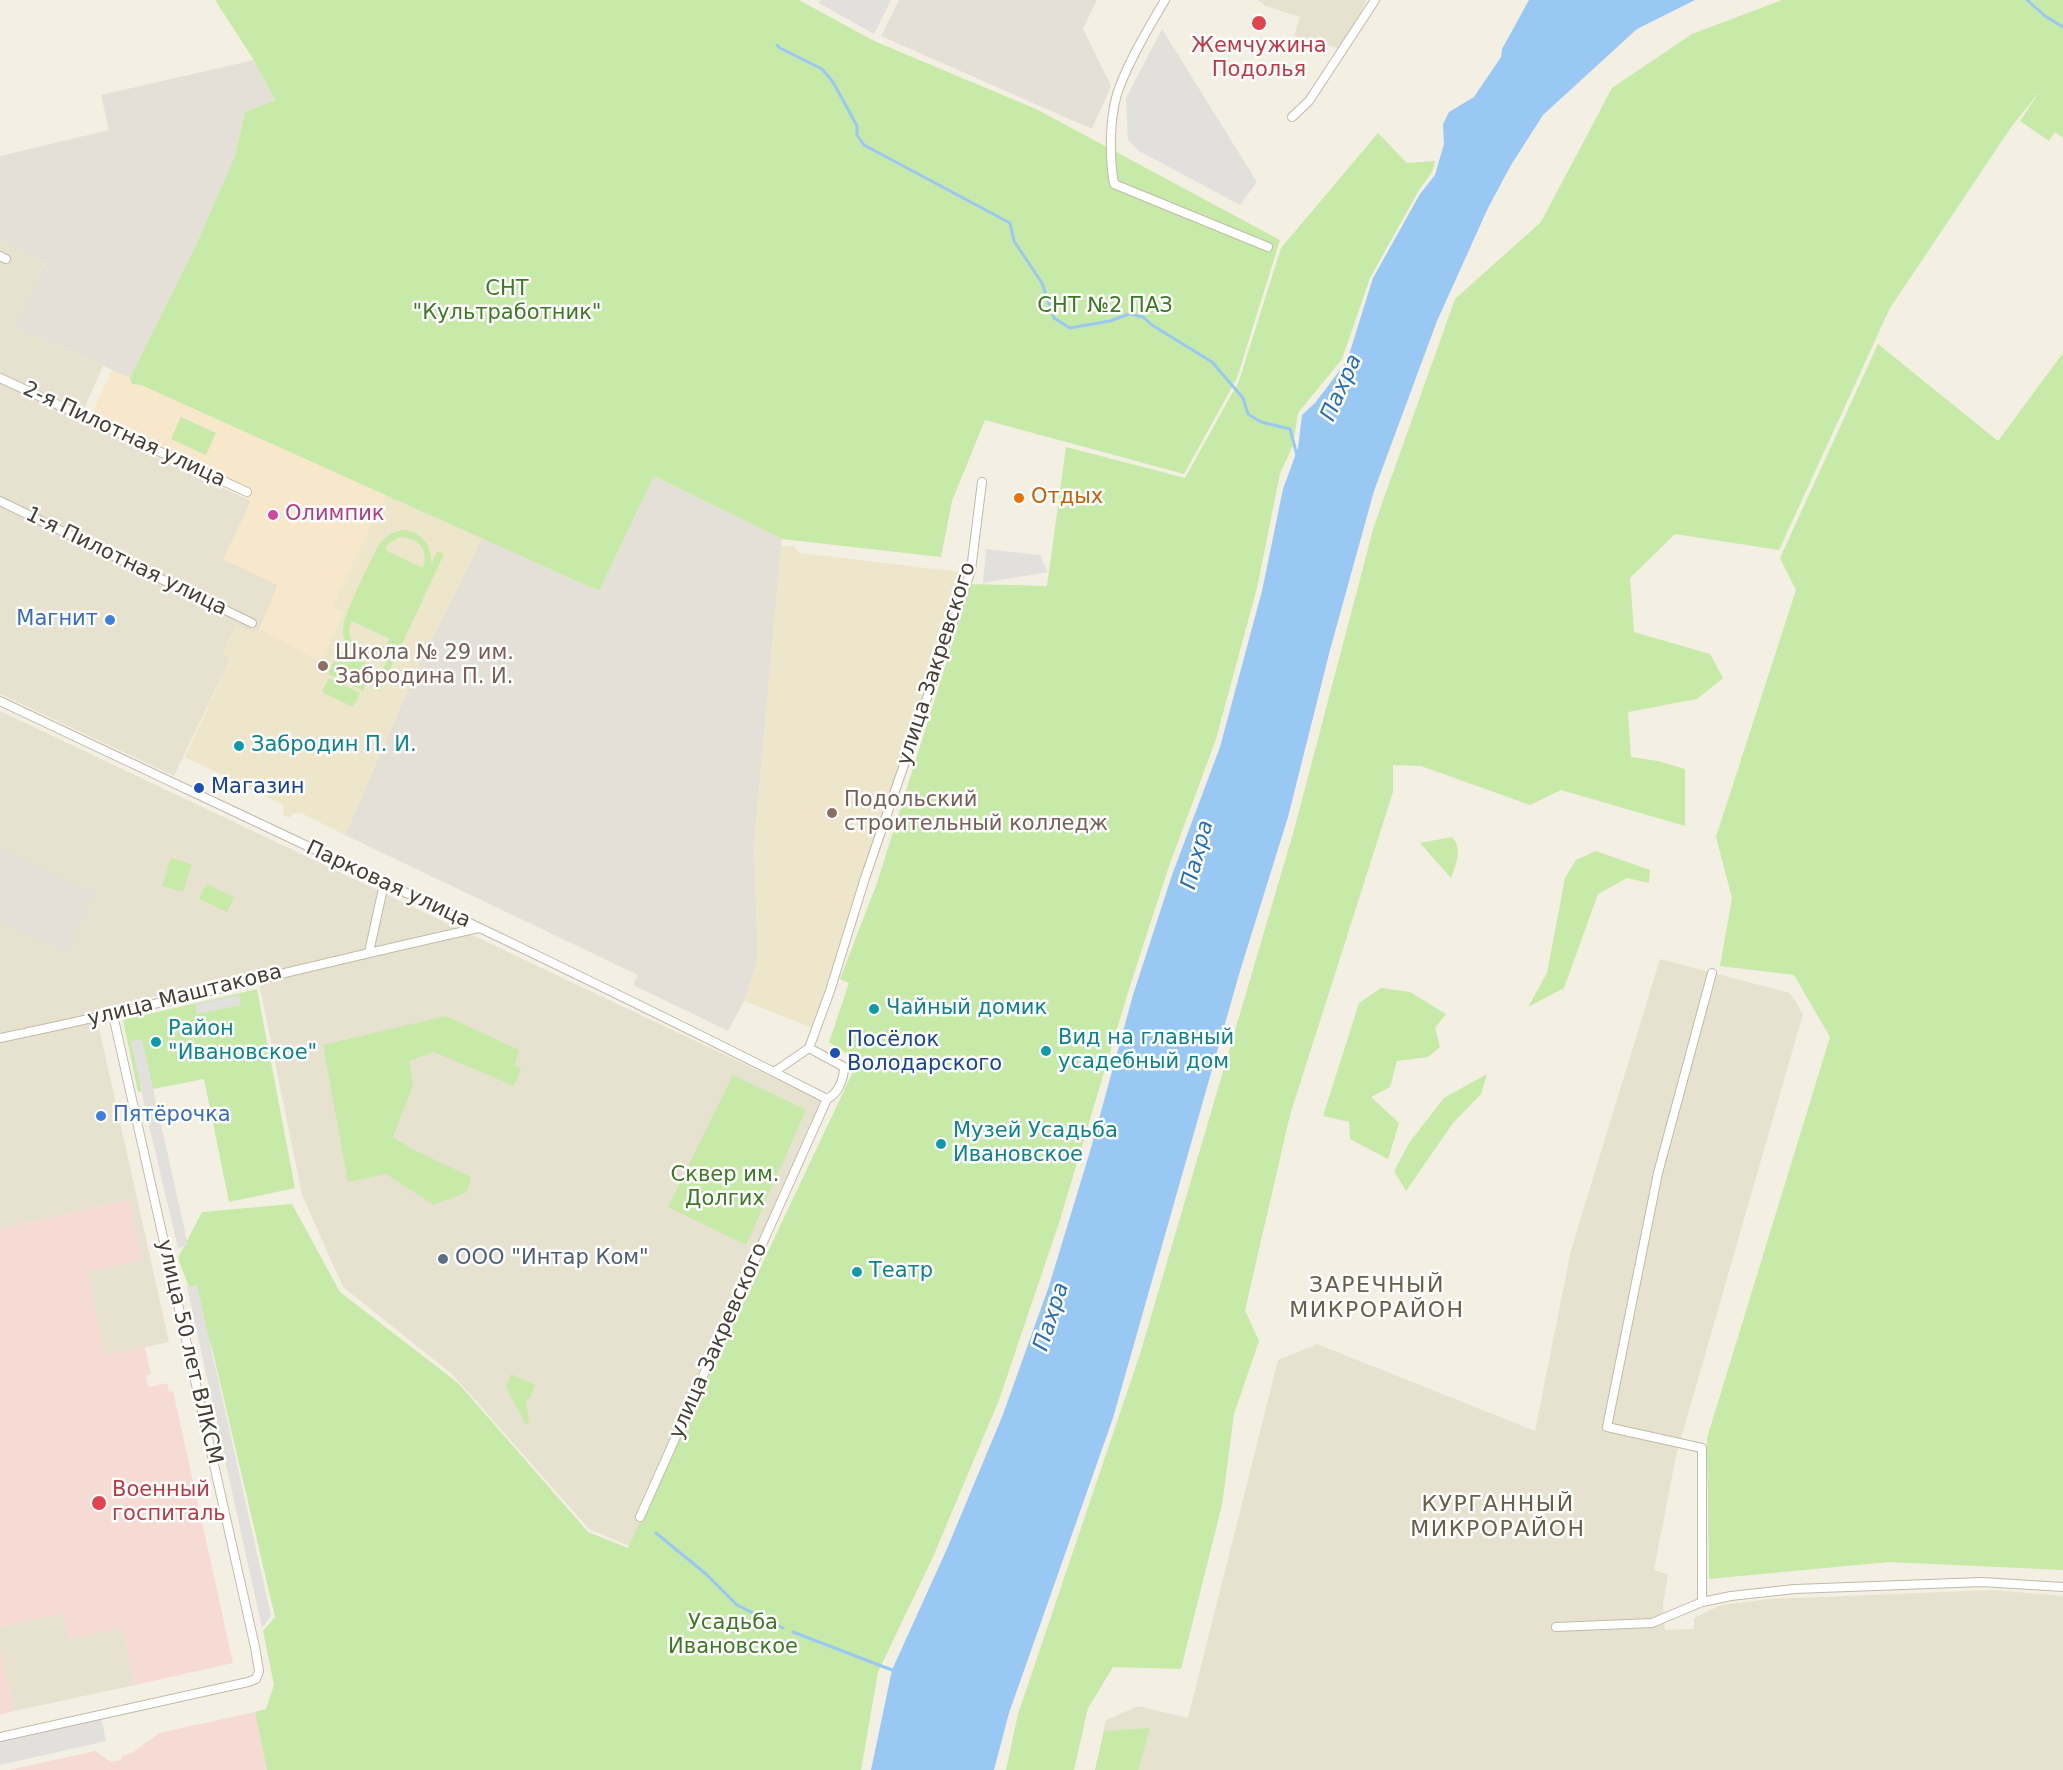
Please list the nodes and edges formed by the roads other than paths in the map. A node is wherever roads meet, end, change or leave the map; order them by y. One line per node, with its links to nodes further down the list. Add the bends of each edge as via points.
1 (1165, 0): 4 (street, via 1120,84 1110,160 1114,184)
2 (1375, 0): 3 (street, via 1309,101)
3 (1292, 117)
4 (1268, 247)
5 (0, 378): 7 (street, 2-я Пилотная улица)
6 (982, 482): 17 (street, улица Закревского, via 970,570)
7 (248, 492)
8 (0, 501): 9 (street, 1-я Пилотная улица)
9 (252, 622)
10 (0, 701): 11 (street, Парковая улица)
11 (384, 884): 12 (street, Парковая улица); 13 (street)
12 (480, 928): 13 (street, улица Маштакова); 18 (street, Парковая улица)
13 (369, 952): 15 (street, улица Маштакова)
14 (1712, 973): 22 (street, via 1658,1173 1607,1427 1702,1448)
15 (113, 1015): 16 (street, улица Маштакова); 24 (street, улица 50 лет ВЛКСМ, via 259,1671 256,1679 248,1682)
16 (0, 1038)
17 (809, 1048): 18 (street); 19 (street, via 844,1068 834,1096)
18 (774, 1072): 19 (street, Парковая улица)
19 (827, 1099): 20 (street, улица Закревского)
20 (640, 1517)
21 (2063, 1587): 22 (street, via 1982,1582 1795,1589)
22 (1702, 1602): 23 (street, via 1652,1623)
23 (1556, 1627)
24 (0, 1737)

